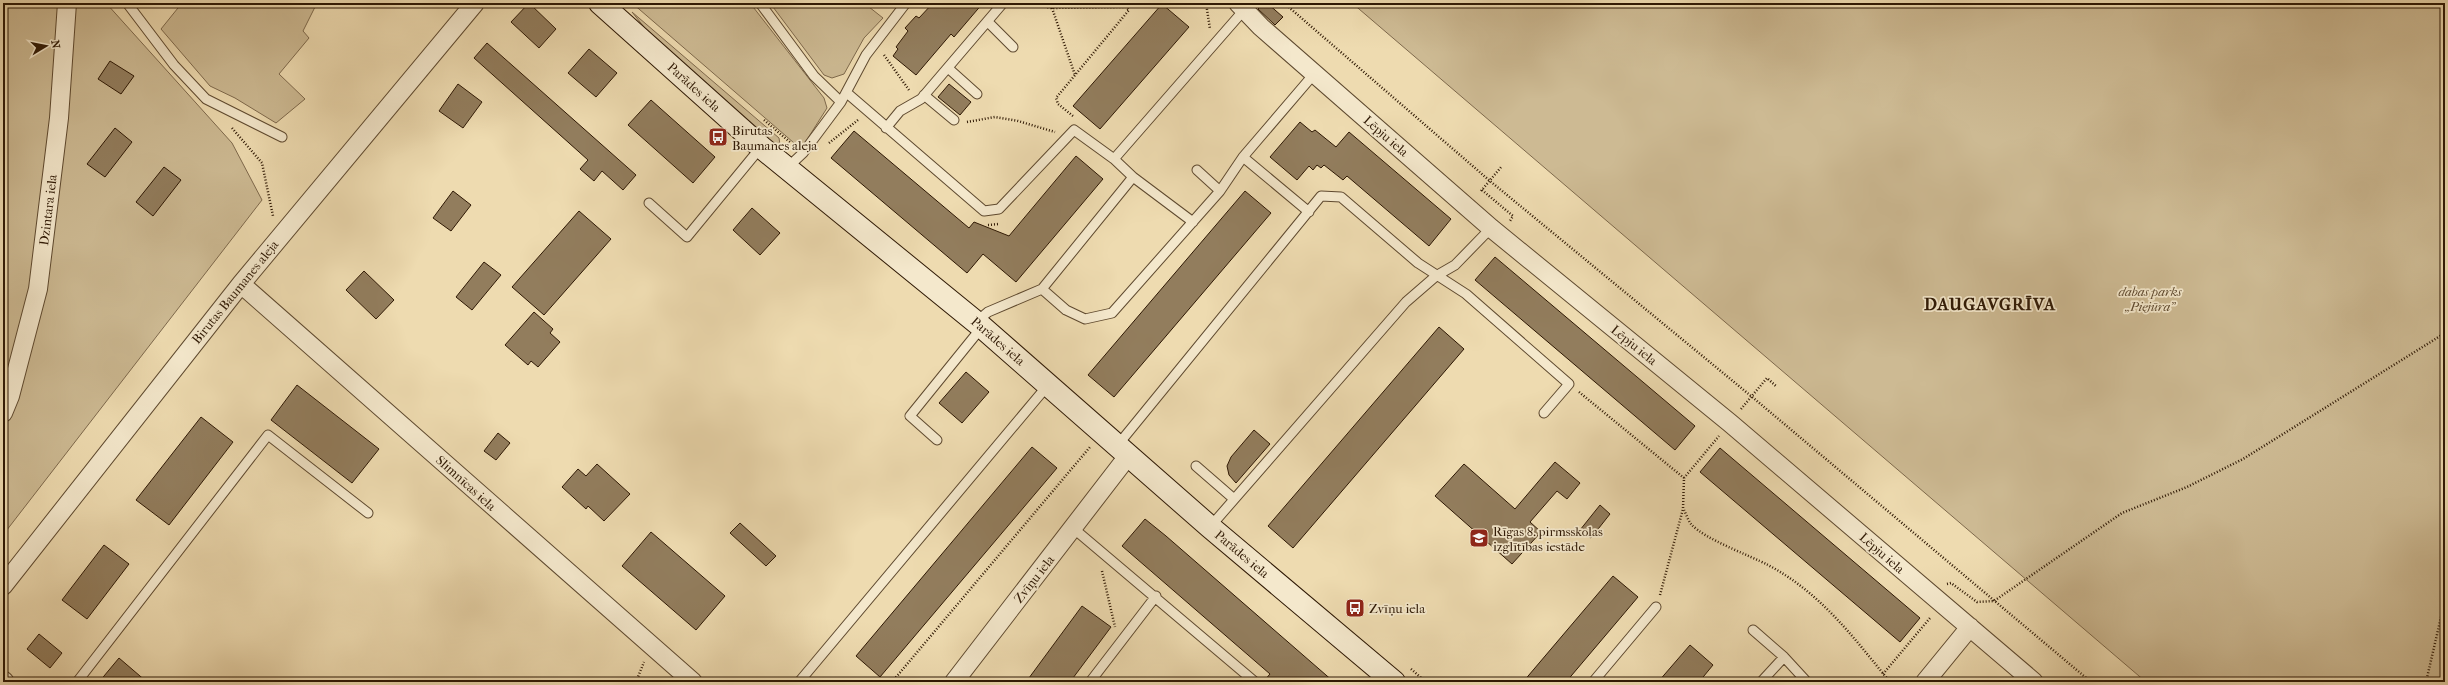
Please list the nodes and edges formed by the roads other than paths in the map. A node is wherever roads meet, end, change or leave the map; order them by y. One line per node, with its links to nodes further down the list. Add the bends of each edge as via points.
1 (67, 3): 36 (street, Dzintara iela, via 59,118 38,289)
2 (127, 3): 19 (lane, via 174,65 206,99)
3 (475, 3): 32 (street, Birutas Baumanes aleja)
4 (600, 3): 20 (street, Parādes iela)
5 (760, 3): 16 (lane, via 814,76)
6 (906, 3): 13 (lane, via 866,55)
7 (1004, 3): 9 (lane)
8 (1241, 7): 12 (street, Lēpju iela); 22 (lane)
9 (988, 22): 10 (lane); 11 (lane)
10 (1013, 47)
11 (948, 68): 14 (lane); 15 (lane)
12 (1314, 74): 21 (lane); 30 (street, Lēpju iela)
13 (847, 93): 16 (lane); 18 (lane)
14 (977, 94)
15 (921, 98): 17 (lane); 18 (lane, via 900,111)
16 (841, 102): 23 (lane, via 803,153)
17 (954, 120)
18 (886, 128): 22 (lane, via 984,211 999,209 1074,130)
19 (282, 138)
20 (761, 147): 23 (street, Parādes iela); 27 (lane, via 687,237)
21 (1243, 157): 26 (lane); 28 (lane)
22 (1114, 159): 25 (lane)
23 (787, 168): 34 (street, Parādes iela)
24 (1197, 170): 26 (lane)
25 (1133, 177): 29 (lane); 33 (lane)
26 (1220, 191): 29 (lane)
27 (649, 203)
28 (1310, 212): 31 (lane, via 1321,196 1341,197); 40 (lane)
29 (1192, 222): 33 (lane, via 1112,313 1086,319 1066,310)
30 (1491, 228): 31 (lane, via 1455,266); 49 (street, Lēpju iela, via 1730,423)
31 (1436, 276): 38 (lane, via 1466,294 1569,384); 42 (lane, via 1406,302)
32 (241, 284): 46 (street, Birutas Baumanes aleja); 53 (street, Slimnīcas iela)
33 (1042, 289): 34 (lane, via 988,312)
34 (979, 325): 35 (street, Parādes iela); 39 (lane, via 910,416)
35 (1048, 385): 40 (street, Parādes iela); 54 (lane)
36 (6, 394): 37 (street, Dzintara iela)
37 (3, 413)
38 (1544, 413)
39 (937, 440)
40 (1122, 451): 44 (street, Parādes iela); 45 (street, Zvīņu iela)
41 (1196, 466): 42 (lane)
42 (1234, 499): 44 (lane)
43 (368, 513): 52 (lane, via 268,435)
44 (1210, 526): 58 (street, Parādes iela)
45 (1073, 528): 47 (lane); 55 (street, Zvīņu iela)
46 (3, 586)
47 (1156, 596): 56 (lane); 57 (lane)
48 (1656, 607): 59 (lane)
49 (1970, 627): 62 (street); 63 (street, Lēpju iela)
50 (1753, 630): 51 (lane)
51 (1784, 657): 60 (lane); 61 (lane)
52 (77, 682)
53 (693, 682)
54 (799, 682)
55 (954, 682)
56 (1090, 682)
57 (1255, 682)
58 (1394, 682)
59 (1593, 682)
60 (1761, 682)
61 (1807, 682)
62 (1925, 682)
63 (2034, 682)

